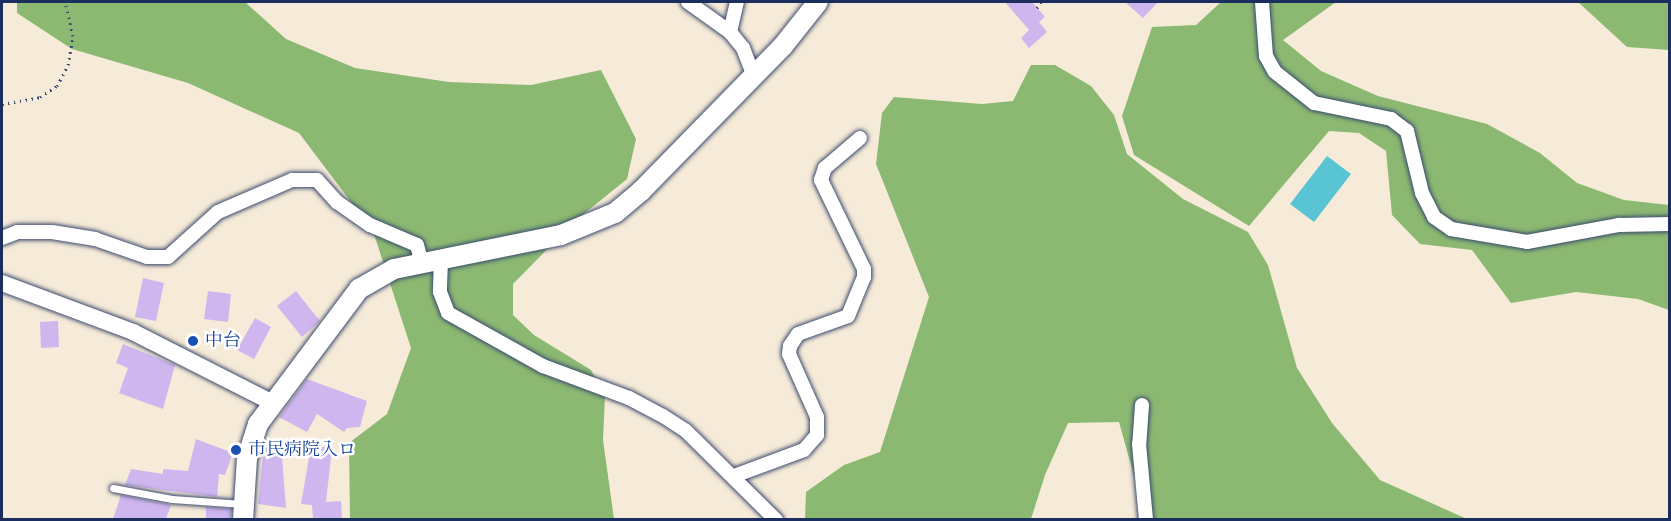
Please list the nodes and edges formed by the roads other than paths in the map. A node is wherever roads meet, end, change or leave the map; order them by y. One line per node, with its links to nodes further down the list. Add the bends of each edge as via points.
1 (688, 2): 5 (street)
2 (737, 2): 5 (street)
3 (818, 2): 6 (main road)
4 (1262, 2): 8 (street, via 1266,56 1275,72 1314,103 1391,119 1407,131 1422,193 1434,217 1451,229 1527,242 1619,225)
5 (730, 32): 6 (street, via 743,48)
6 (754, 76): 10 (main road, via 641,191 601,221 561,235)
7 (860, 138): 14 (street, via 825,168 821,180 864,269 864,277 848,316 798,334 790,346 789,354 817,417 817,435 804,450)
8 (1670, 224)
9 (2, 238): 10 (street, via 18,232 52,232 95,239 147,257 168,257 218,212 292,180 317,180 337,202 370,225 417,245)
10 (431, 262): 12 (main road, via 394,269 359,289); 14 (street, via 442,303 456,319 543,366 629,398 663,416)
11 (2, 283): 12 (street, via 133,332)
12 (271, 402): 16 (main road, via 250,445)
13 (1143, 405): 18 (street, via 1139,444)
14 (734, 476): 17 (street)
15 (113, 488): 16 (lane)
16 (243, 512)
17 (776, 519)
18 (1146, 519)

